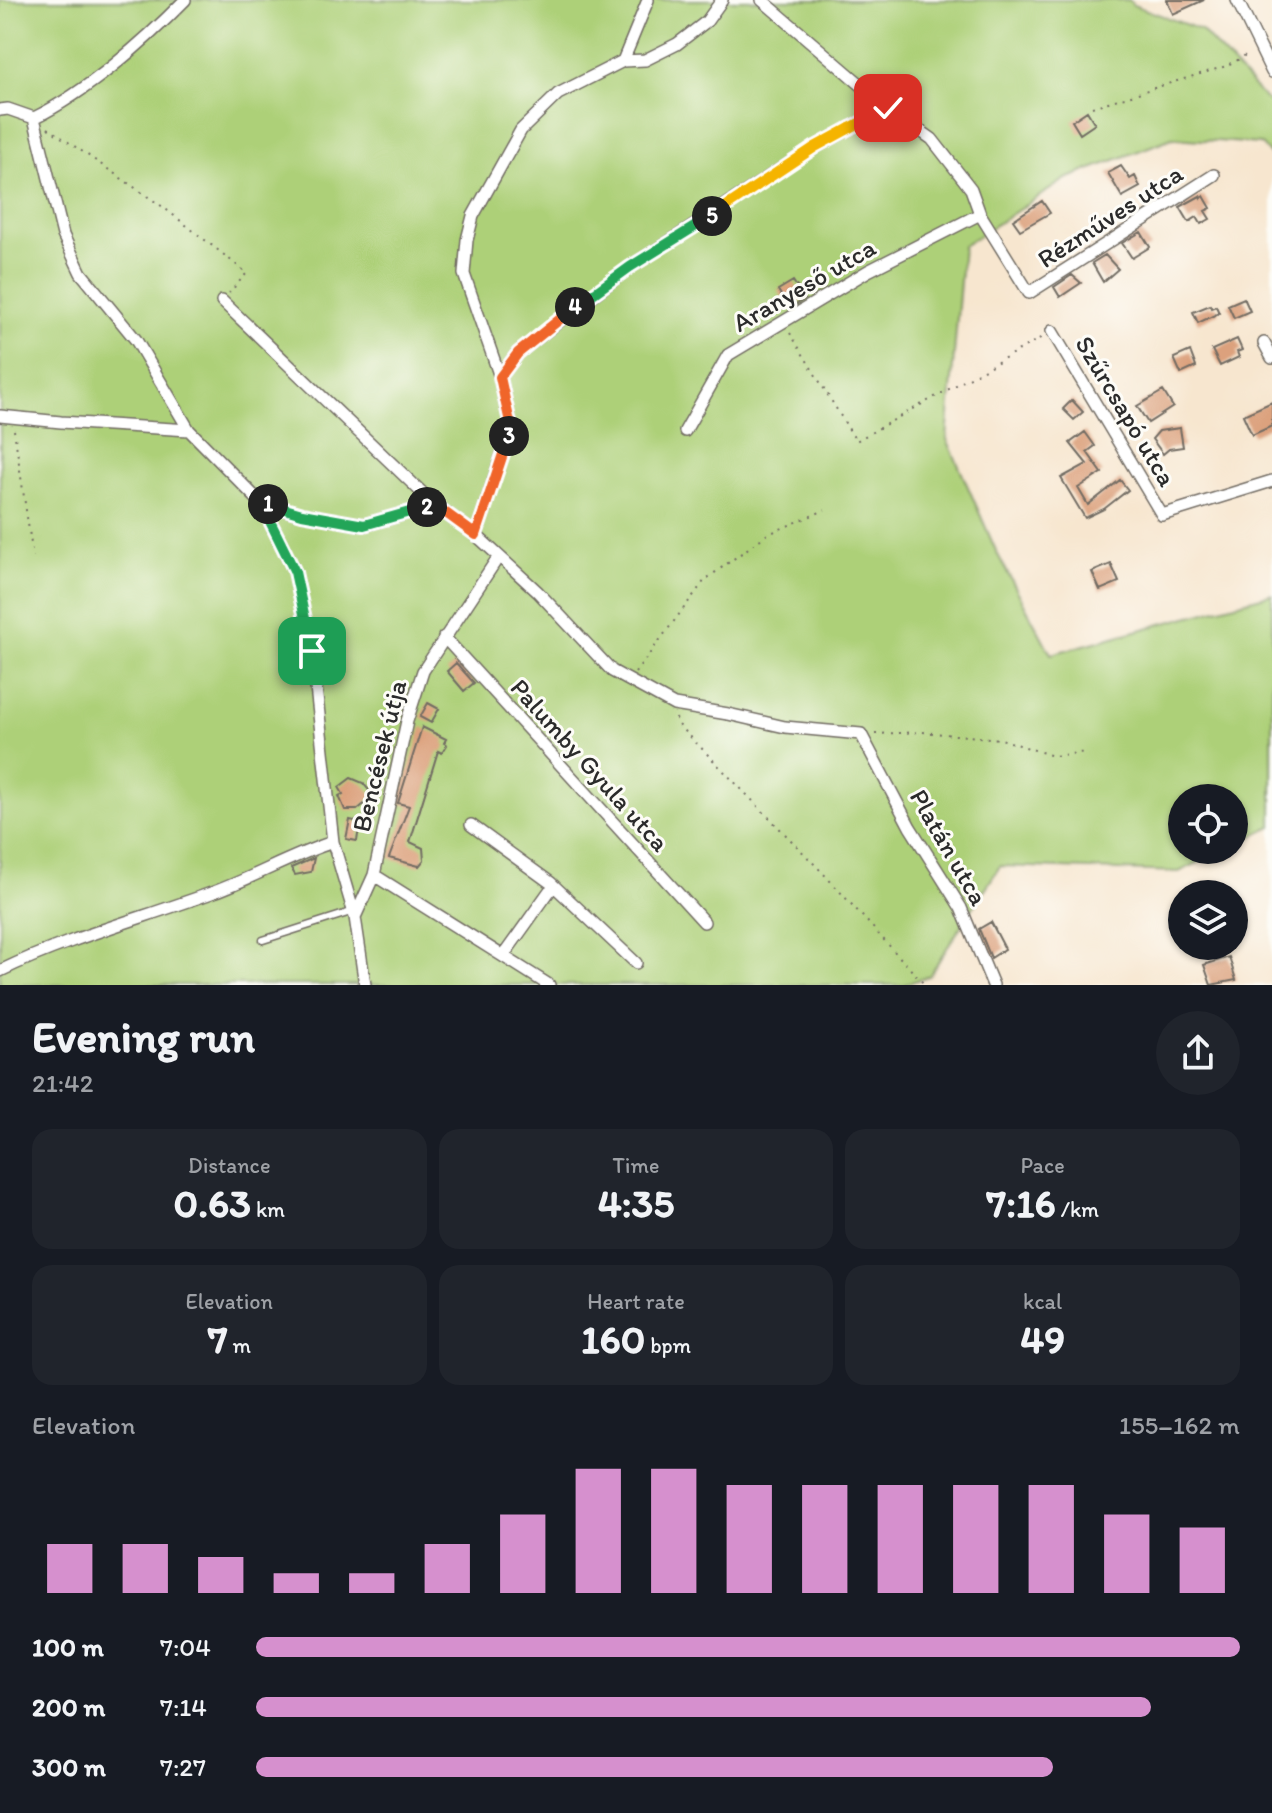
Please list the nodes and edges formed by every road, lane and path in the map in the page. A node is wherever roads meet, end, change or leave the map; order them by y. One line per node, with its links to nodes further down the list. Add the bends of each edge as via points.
1 (185, 0): 12 (street, via 100,75)
2 (648, 0): 7 (street)
3 (722, 0): 7 (street, via 707,21 677,44 645,60)
4 (762, 0): 10 (street)
5 (1237, 0): 6 (street)
6 (1258, 41): 8 (street); 9 (path, via 1242,58 1223,67)
7 (623, 61): 20 (street, via 558,94 521,130 473,216 464,274)
8 (1272, 72)
9 (1092, 107)
10 (888, 108): 14 (street, via 932,139 971,189); 20 (street, via 815,147 630,267 518,353)
11 (0, 110): 12 (street)
12 (34, 118): 15 (path, via 247,273); 22 (street, via 63,235 81,273 136,340)
13 (1214, 175): 14 (street, Rézműves utca, via 1029,293)
14 (980, 214): 16 (street, Aranyeső utca)
15 (222, 301): 26 (street)
16 (783, 322): 17 (path, via 856,441); 23 (street, Aranyeső utca, via 728,355)
17 (1052, 331): 24 (street, Szűrcsapó utca, via 1162,515)
18 (1264, 343): 19 (street)
19 (1272, 358)
20 (500, 377): 28 (street, via 511,427)
21 (6, 416): 22 (street); 30 (path)
22 (189, 430): 25 (street)
23 (685, 431)
24 (1272, 481)
25 (261, 503): 26 (street, via 364,525); 37 (street, via 295,572 312,651)
26 (435, 505): 28 (street)
27 (825, 510): 32 (path, via 766,535 705,580)
28 (476, 535): 29 (street)
29 (499, 556): 31 (street, Bencések útja); 32 (street, via 612,671)
30 (33, 557)
31 (444, 637): 38 (street, Bencések útja, via 423,671 407,721); 41 (street, Palumby Gyula utca)
32 (629, 680): 33 (street)
33 (674, 705): 34 (street, via 785,727); 48 (path, via 677,723)
34 (861, 734): 35 (path, via 922,732 1001,739 1053,756); 49 (street, Platán utca, via 961,908)
35 (1087, 752)
36 (471, 825): 39 (street)
37 (333, 842): 40 (street); 45 (street, via 228,887 36,953)
38 (374, 875): 40 (street, Bencések útja); 43 (street)
39 (553, 886): 43 (street); 44 (street)
40 (354, 914): 42 (lane); 46 (street)
41 (704, 922)
42 (263, 940)
43 (503, 956): 47 (street)
44 (636, 963)
45 (0, 971)
46 (365, 985)
47 (549, 985)
48 (925, 985)
49 (993, 985)

